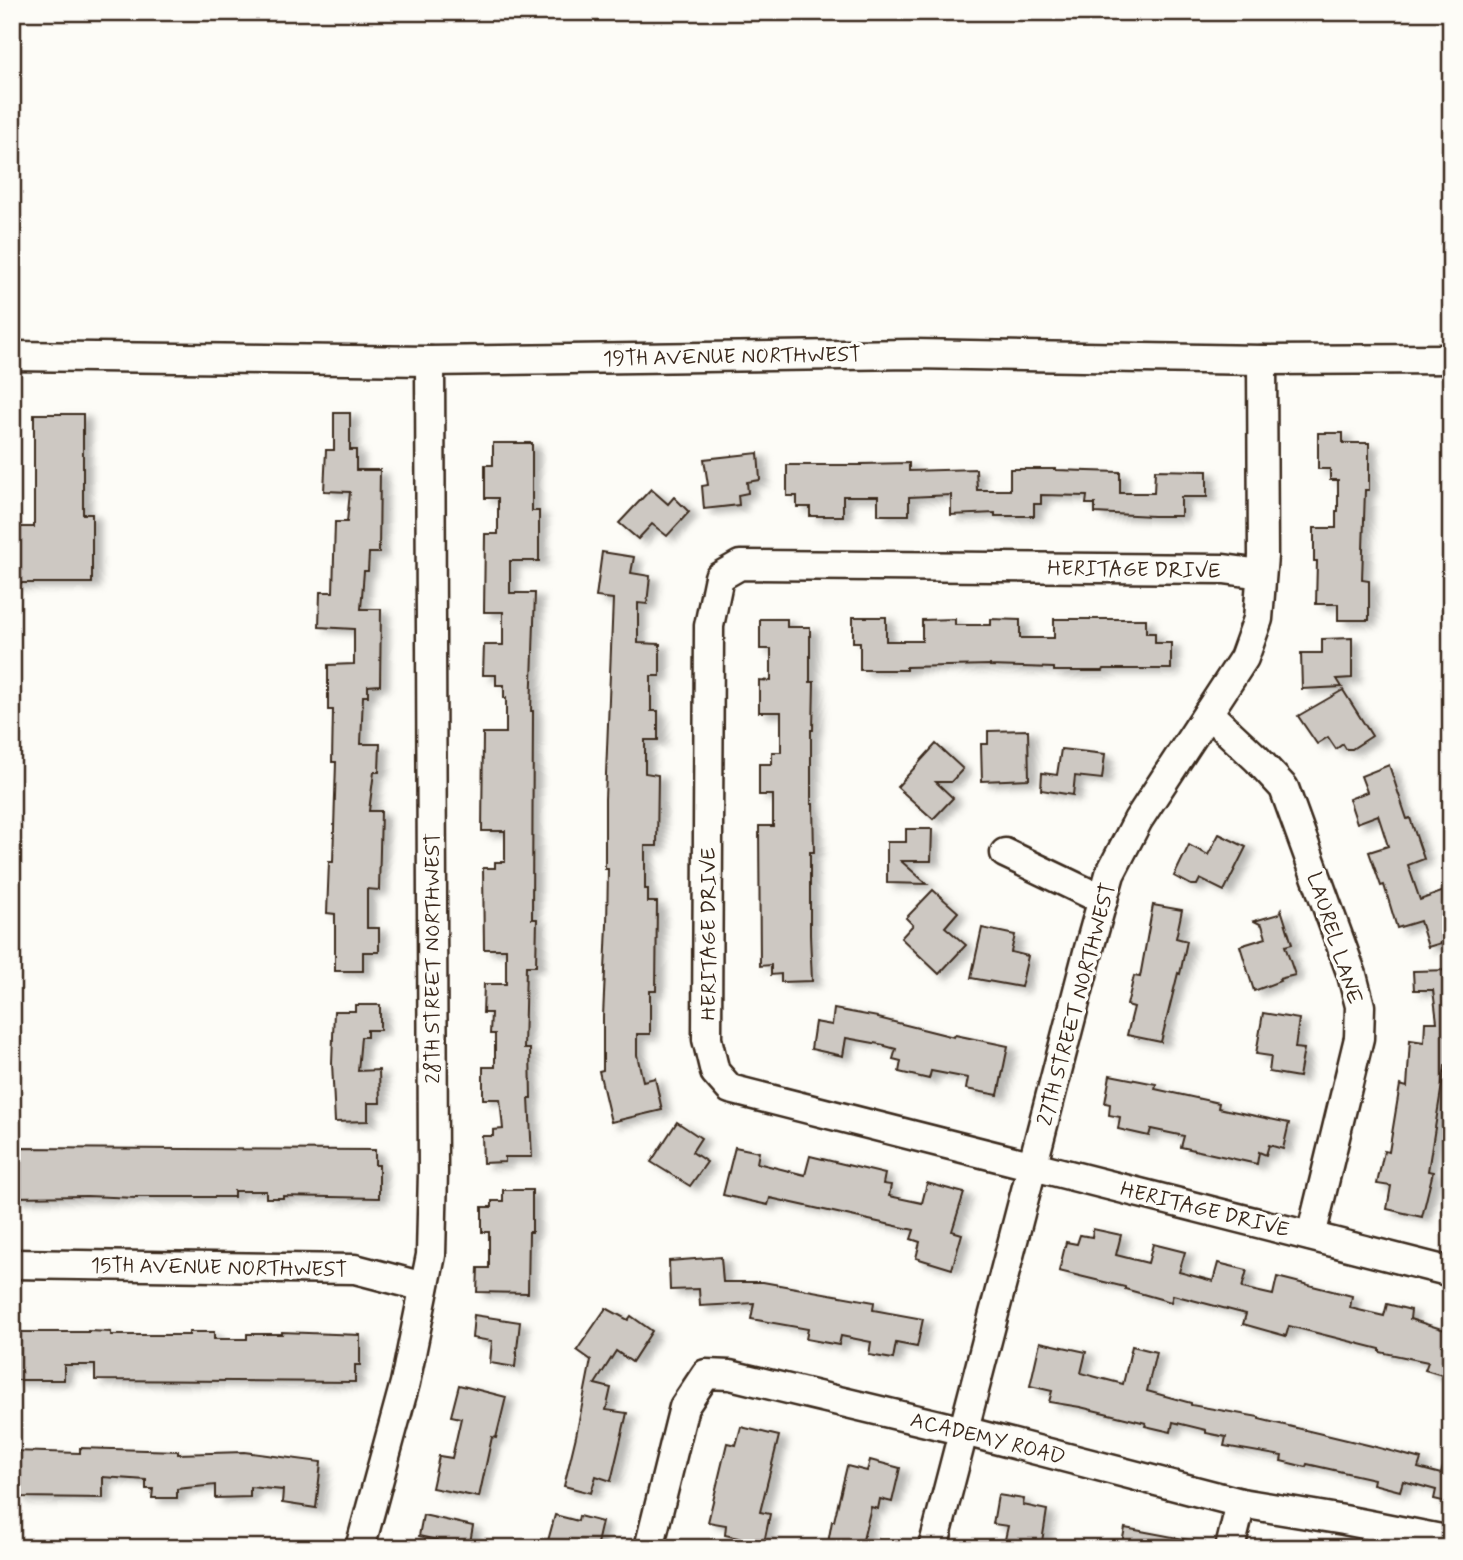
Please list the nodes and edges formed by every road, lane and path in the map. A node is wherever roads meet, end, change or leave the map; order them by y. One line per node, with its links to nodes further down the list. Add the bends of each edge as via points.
1 (12, 356): 4 (street, 19TH AVENUE NORTHWEST)
2 (1451, 359): 3 (street, 19TH AVENUE NORTHWEST)
3 (1262, 360): 4 (street, 19TH AVENUE NORTHWEST, via 913,354); 5 (street, 27TH STREET NORTHWEST)
4 (430, 361): 13 (street, 28TH STREET NORTHWEST, via 433,1171 431,1255)
5 (1261, 574): 6 (street, 27TH STREET NORTHWEST, via 1258,619 1244,658); 9 (street, HERITAGE DRIVE, via 1224,569 740,565 719,577 709,626 708,1039 715,1072 730,1088)
6 (1208, 713): 8 (street, 27TH STREET NORTHWEST, via 1138,820 1110,874); 10 (street, LAUREL LANE, via 1284,789 1360,1006 1359,1038)
7 (1005, 853): 8 (street)
8 (1103, 900): 9 (street, 27TH STREET NORTHWEST)
9 (1033, 1165): 10 (street, HERITAGE DRIVE); 14 (street, 27TH STREET NORTHWEST)
10 (1311, 1236): 12 (street, HERITAGE DRIVE)
11 (12, 1264): 13 (street, 15TH AVENUE NORTHWEST, via 355,1269)
12 (1451, 1272)
13 (424, 1287): 17 (street, 28TH STREET NORTHWEST, via 405,1383)
14 (964, 1431): 15 (street, ACADEMY ROAD); 18 (street, ACADEMY ROAD, via 730,1375 706,1374 684,1407); 19 (street, 27TH STREET NORTHWEST)
15 (1241, 1503): 16 (street, ACADEMY ROAD); 20 (street)
16 (1451, 1541)
17 (360, 1548)
18 (649, 1548)
19 (933, 1548)
20 (1230, 1548)

